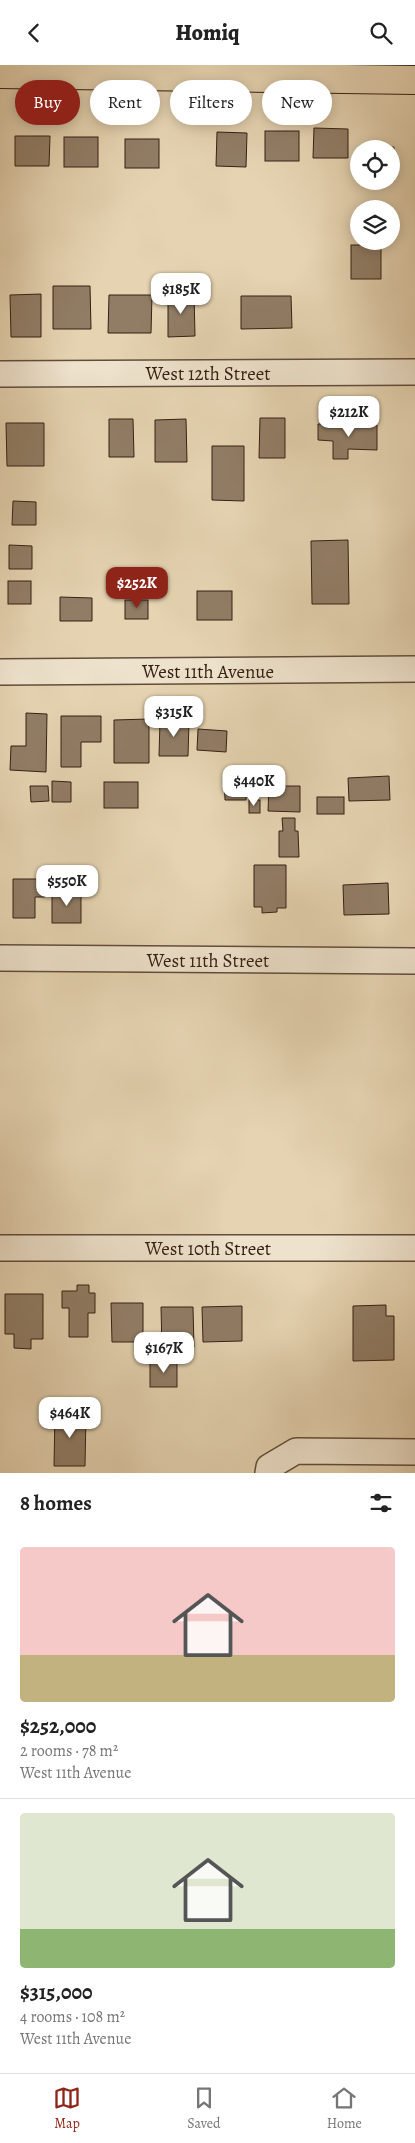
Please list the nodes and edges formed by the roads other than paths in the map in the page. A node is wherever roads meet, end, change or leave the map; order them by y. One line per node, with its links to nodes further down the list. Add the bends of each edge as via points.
1 (54, 70): 2 (main road); 3 (main road)
2 (246, 71): 4 (main road)
3 (0, 74)
4 (415, 80)
5 (415, 371): 6 (street, West 12th Street)
6 (0, 374)
7 (415, 669): 8 (street, West 11th Avenue)
8 (0, 673)
9 (0, 958): 10 (street, West 11th Street)
10 (415, 961)
11 (0, 1249): 12 (street, West 10th Street)
12 (415, 1249)
13 (415, 1452): 14 (street, via 296,1451 269,1467)
14 (268, 1473)

